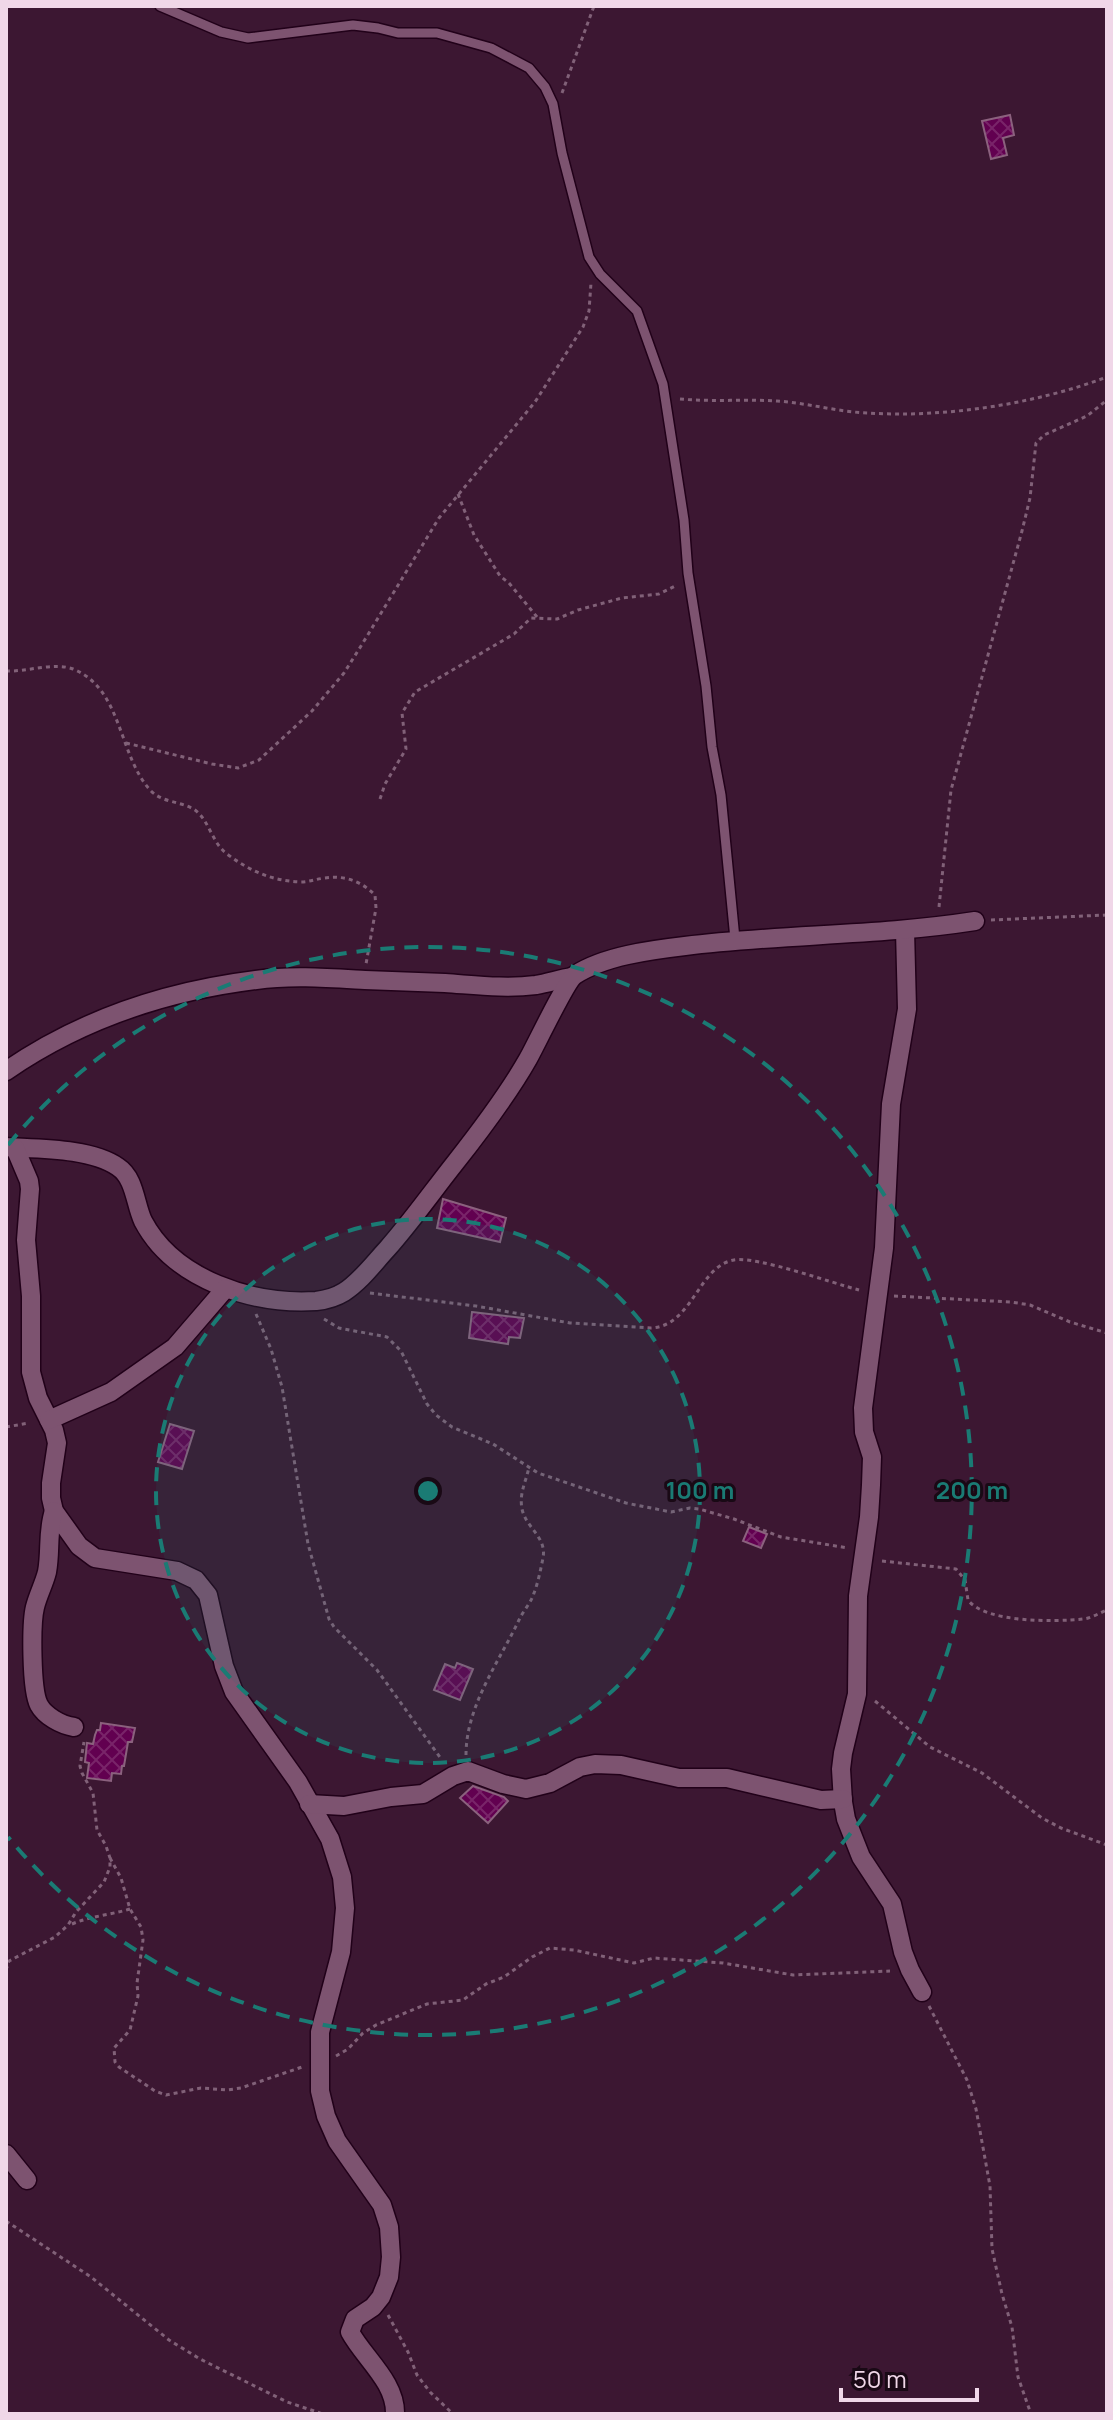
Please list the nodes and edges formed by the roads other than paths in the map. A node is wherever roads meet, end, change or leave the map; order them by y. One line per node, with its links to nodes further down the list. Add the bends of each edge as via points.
1 (160, 6): 4 (lane, via 248,38 353,25 437,33 491,48 529,68 545,87 593,263 637,311 663,384 721,795)
2 (975, 921): 3 (street)
3 (905, 930): 4 (street); 12 (street, via 907,1009 891,1104 884,1248 863,1408 872,1457 869,1517 857,1608 858,1684 841,1769)
4 (735, 939): 5 (street, via 652,950)
5 (572, 977): 6 (street, via 497,987 256,980 128,1009 37,1049); 8 (street, via 490,1119 412,1220 346,1290 327,1299 286,1301)
6 (6, 1071)
7 (11, 1148): 8 (street, via 87,1155 118,1166 129,1177 142,1218 163,1247); 9 (street, via 29,1181 31,1372)
8 (225, 1289): 9 (street, via 175,1347 111,1392)
9 (49, 1420): 10 (street, via 57,1443 51,1483)
10 (54, 1511): 11 (street, via 47,1572 34,1611 35,1690 48,1715); 13 (street, via 79,1546 95,1558 169,1568 203,1587 234,1692)
11 (74, 1727)
12 (843, 1799): 13 (street, via 821,1800 727,1778 679,1778 595,1764 526,1789 461,1774 418,1795 344,1806); 14 (street, via 861,1857 892,1904 900,1941)
13 (309, 1804): 17 (street, via 334,1847 345,1899 341,1952 321,2024 320,2091 343,2151 387,2216 390,2240 389,2277 381,2297 355,2319 350,2332 384,2379)
14 (922, 1992)
15 (6, 2154): 16 (street)
16 (27, 2180)
17 (395, 2414)

